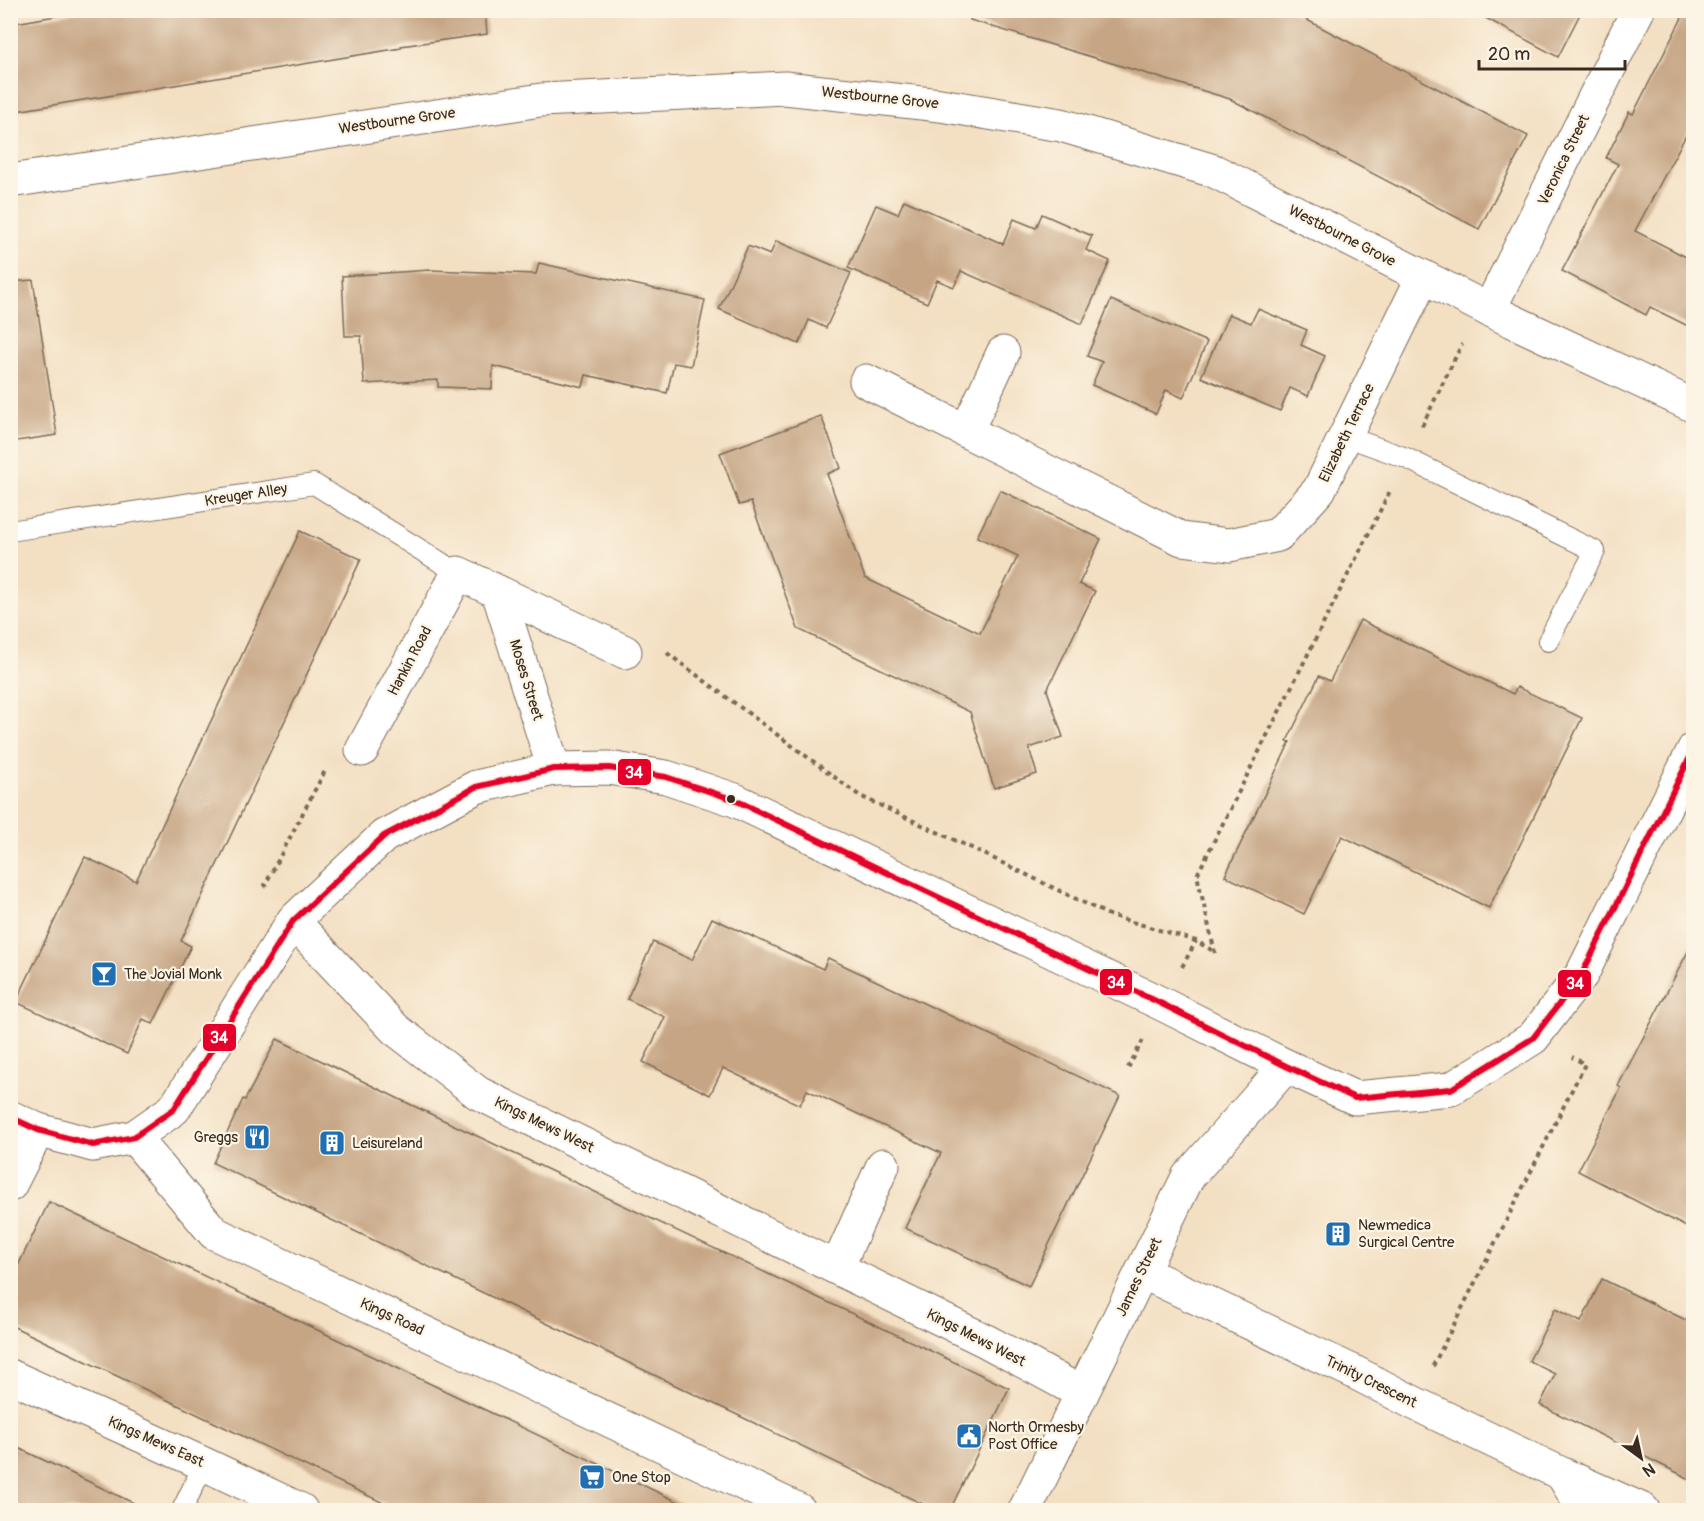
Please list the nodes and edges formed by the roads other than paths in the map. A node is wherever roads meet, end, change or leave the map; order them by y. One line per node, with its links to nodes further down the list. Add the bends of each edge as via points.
1 (1638, 10): 4 (street, Veronica Street)
2 (10, 181): 3 (street, Westbourne Grove, via 541,100 784,88 940,105 1061,125 1214,171)
3 (1423, 277): 4 (street, Westbourne Grove); 9 (street, Elizabeth Terrace)
4 (1485, 308): 7 (street, Westbourne Grove)
5 (1003, 352): 8 (street)
6 (866, 381): 8 (street, Elizabeth Terrace)
7 (1694, 406)
8 (967, 430): 9 (street, Elizabeth Terrace, via 1182,539 1229,545 1278,535 1319,490)
9 (1345, 436): 13 (lane, via 1406,458 1595,551)
10 (10, 531): 11 (lane, Kreuger Alley, via 314,484)
11 (458, 573): 12 (street); 16 (street, Hankin Road)
12 (498, 592): 14 (street); 17 (street, Moses Street)
13 (1548, 641)
14 (625, 652)
15 (1694, 749): 19 (street, via 1582,974 1533,1038 1451,1089 1355,1098)
16 (362, 750)
17 (554, 769): 18 (street, via 476,787 384,836); 19 (street, via 609,768 666,777 735,800)
18 (293, 921): 21 (street, via 174,1109); 24 (street, Kings Mews West, via 395,1029 478,1093)
19 (1286, 1066): 25 (street, James Street, via 1188,1177)
20 (24, 1124): 21 (street, via 93,1145); 23 (street)
21 (134, 1137): 32 (street, Kings Road, via 214,1233)
22 (882, 1165): 24 (street)
23 (10, 1185)
24 (837, 1268): 27 (street, Kings Mews West)
25 (1142, 1272): 27 (street, James Street); 29 (street, Trinity Crescent)
26 (10, 1377): 28 (street, Kings Mews East)
27 (1082, 1393): 33 (street, James Street)
28 (204, 1464): 30 (lane); 31 (street, Kings Mews East)
29 (1562, 1474): 34 (street, via 1579,1502); 35 (street, Trinity Crescent)
30 (182, 1510)
31 (301, 1510)
32 (799, 1510)
33 (1025, 1510)
34 (1579, 1510)
35 (1643, 1510)

